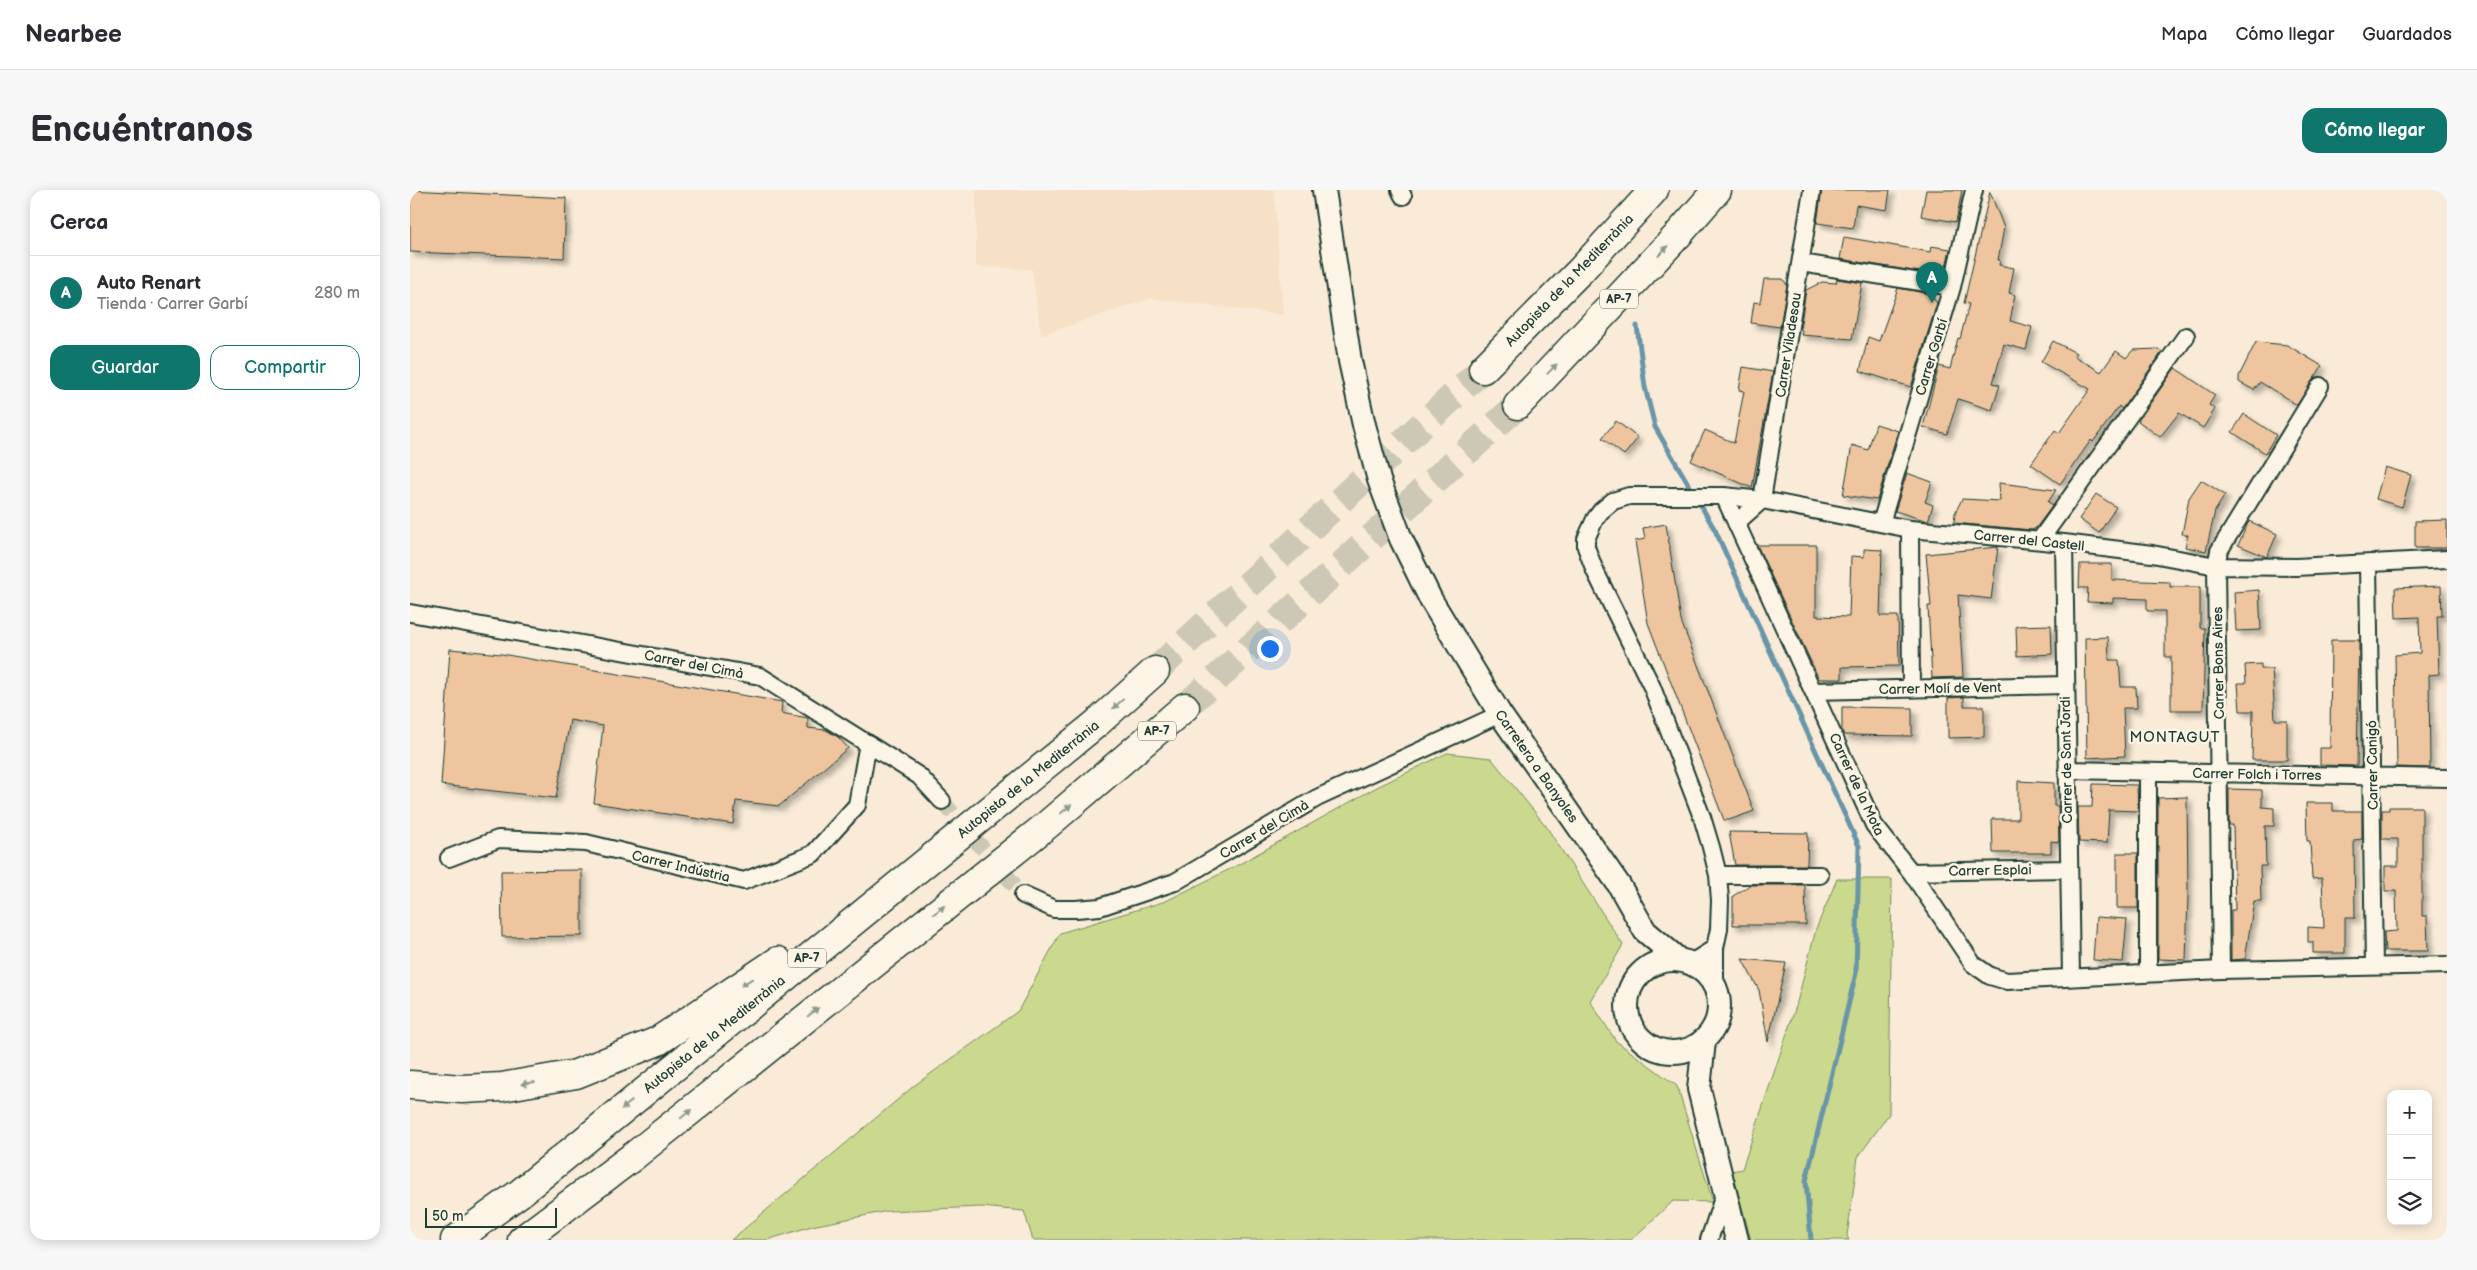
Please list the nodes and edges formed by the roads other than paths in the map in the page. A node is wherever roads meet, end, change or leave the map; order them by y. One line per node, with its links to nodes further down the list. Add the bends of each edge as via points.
1 (1324, 190): 28 (street, Carretera a Banyoles, via 1350,362 1379,480 1401,539 1431,600)
2 (1654, 190): 9 (highway, Autopista de la Mediterrània, via 1582,269)
3 (1717, 190): 11 (highway, AP-7, one-way to 3)
4 (1812, 190): 6 (street, Carrer Viladesau)
5 (1974, 190): 7 (street, Carrer Garbí)
6 (1801, 263): 7 (street); 13 (street, Carrer Viladesau)
7 (1952, 287): 15 (street, Carrer Garbí)
8 (2186, 336): 17 (street)
9 (1483, 369)
10 (2320, 386): 21 (street, Carrer Bons Aires, via 2219,551)
11 (1518, 405)
12 (1724, 496): 13 (street, Carrer del Castell); 14 (street, Carrer de la Mota); 41 (street, Carrer del Castell, via 1628,496 1600,510 1586,539 1589,557 1652,687 1702,817)
13 (1762, 500): 14 (street); 15 (street, Carrer del Castell)
14 (1736, 523): 26 (street, Carrer de la Mota)
15 (1881, 523): 16 (street, Carrer del Castell)
16 (1910, 529): 17 (street, Carrer del Castell); 25 (street)
17 (2040, 540): 18 (street, Carrer del Castell)
18 (2064, 543): 21 (street, Carrer del Castell); 24 (street, Carrer de Sant Jordi)
19 (2447, 559): 20 (street, Carrer del Castell)
20 (2368, 564): 21 (street, Carrer del Castell); 34 (street, Carrer Canigó)
21 (2216, 566): 33 (street, Carrer Bons Aires)
22 (410, 613): 29 (street, Carrer del Cimà, via 760,676)
23 (1155, 671): 30 (highway, Autopista de la Mediterrània / AP-7, one-way to 30)
24 (2065, 685): 25 (street, Carrer Molí de Vent); 31 (street, Carrer de Sant Jordi)
25 (1911, 689): 26 (street, Carrer Molí de Vent)
26 (1814, 691): 39 (street, Carrer de la Mota, via 1874,825)
27 (1186, 707): 57 (highway, AP-7, one-way to 27, via 1046,825)
28 (1500, 714): 42 (street, Carrer del Cimà, via 1317,798 1175,882 1100,907 1054,909); 43 (street, Carretera a Banyoles, via 1619,885)
29 (868, 744): 36 (street, Carrer del Cimà, via 919,776); 37 (street, Carrer Indústria, via 857,805 813,854 744,880 586,843 498,839)
30 (1067, 747): 55 (highway, one-way to 55, via 802,945 658,1041 576,1074 538,1082 462,1089); 59 (highway, Autopista de la Mediterrània / AP-7, one-way to 59, via 520,1193)
31 (2066, 770): 32 (street, Carrer Folch i Torres); 38 (street, Carrer de Sant Jordi)
32 (2148, 772): 33 (street, Carrer Folch i Torres); 49 (street)
33 (2220, 774): 34 (street, Carrer Folch i Torres); 48 (street, Carrer Bons Aires)
34 (2373, 777): 35 (street, Carrer Folch i Torres); 47 (street, Carrer Canigó)
35 (2447, 778)
36 (942, 801)
37 (450, 858)
38 (2068, 869): 39 (street, Carrer Esplai); 51 (street, Carrer de Sant Jordi)
39 (1911, 872): 51 (street, Carrer de la Mota, via 1973,964 1990,976 2007,981)
40 (1820, 874): 41 (street)
41 (1718, 875): 44 (street, via 1719,929)
42 (1023, 895)
43 (1645, 931): 45 (street, Carretera a Banyoles); 50 (street)
44 (1715, 948): 45 (street); 52 (street)
45 (1685, 962): 50 (street, via 1659,962); 52 (street, via 1703,970)
46 (2447, 965): 47 (street, Carrer de la Mota)
47 (2374, 966): 48 (street, Carrer de la Mota)
48 (2221, 970): 49 (street, Carrer de la Mota)
49 (2148, 973): 51 (street, Carrer de la Mota)
50 (1637, 976): 54 (street, via 1627,997 1628,1020 1641,1040)
51 (2071, 977)
52 (1716, 987): 53 (street, via 1719,1013)
53 (1704, 1041): 54 (street, via 1688,1050); 56 (street)
54 (1662, 1052): 56 (street, via 1686,1071)
55 (410, 1085)
56 (1699, 1089): 58 (street)
57 (635, 1156): 60 (highway, AP-7); 61 (highway)
58 (1725, 1192): 62 (street); 63 (street)
59 (455, 1240)
60 (522, 1240)
61 (546, 1240)
62 (1708, 1240)
63 (1737, 1240)

